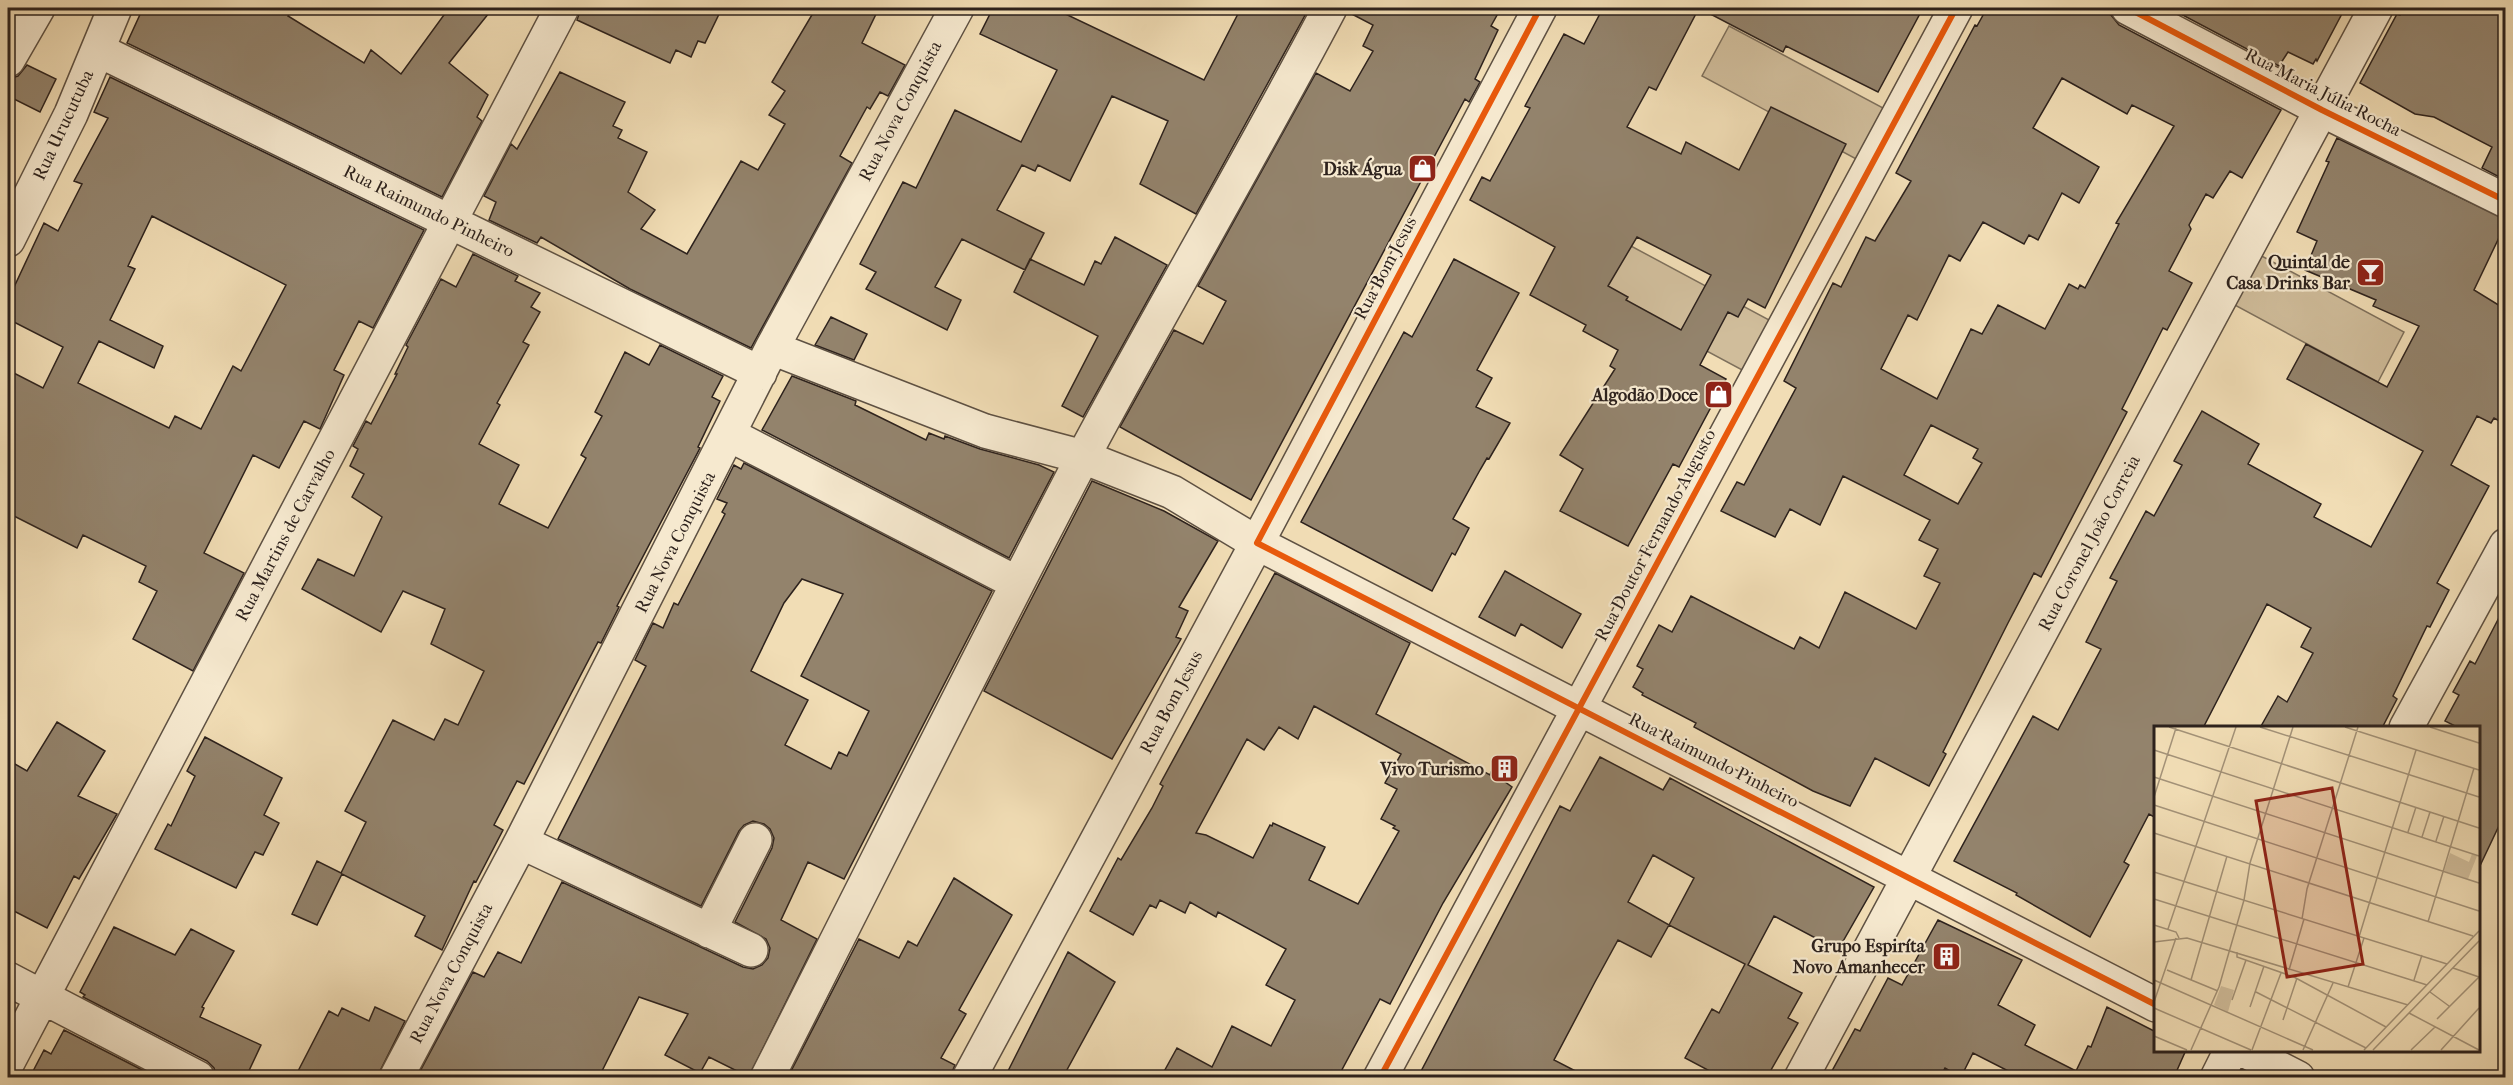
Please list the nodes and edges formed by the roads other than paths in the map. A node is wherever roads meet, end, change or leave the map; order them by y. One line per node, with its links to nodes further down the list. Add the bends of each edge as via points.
1 (38, 8): 11 (street)
2 (562, 8): 14 (street, Rua Martins de Carvalho)
3 (957, 8): 16 (street, Rua Nova Conquista)
4 (1330, 8): 18 (street)
5 (1540, 8): 19 (street, Rua Bom Jesus)
6 (1956, 8): 22 (street, Rua Doutor Fernando Augusto)
7 (2128, 8): 12 (street, Rua Maria Júlia Rocha)
8 (2376, 8): 12 (street, Rua Coronel João Correia)
9 (110, 10): 10 (street, Rua Urucutuba)
10 (98, 50): 14 (street, Rua Raimundo Pinheiro); 15 (street, Rua Urucutuba)
11 (8, 60)
12 (2322, 110): 13 (street, Rua Maria Júlia Rocha); 26 (street, Rua Coronel João Correia)
13 (2505, 201)
14 (450, 220): 16 (street, Rua Raimundo Pinheiro); 30 (street, Rua Martins de Carvalho)
15 (8, 240)
16 (766, 361): 17 (street, Rua Nova Conquista); 18 (street, Rua Raimundo Pinheiro, via 985,431)
17 (730, 435): 21 (street); 25 (street, Rua Nova Conquista)
18 (1083, 457): 19 (street, Rua Raimundo Pinheiro, via 1172,492); 21 (street)
19 (1257, 543): 22 (street, Rua Raimundo Pinheiro); 38 (street, Rua Bom Jesus)
20 (2505, 545): 23 (street)
21 (1017, 583): 37 (street)
22 (1579, 708): 26 (street, Rua Raimundo Pinheiro); 39 (street, Rua Doutor Fernando Augusto)
23 (2407, 726)
24 (755, 840): 27 (street)
25 (521, 842): 27 (street); 36 (street, Rua Nova Conquista)
26 (1909, 878): 31 (street, Rua Raimundo Pinheiro); 40 (street, Rua Coronel João Correia)
27 (709, 932): 28 (street)
28 (751, 950)
29 (8, 979): 30 (street)
30 (42, 997): 34 (street, Rua Martins de Carvalho); 35 (street)
31 (2154, 1004)
32 (2230, 1052): 41 (street)
33 (2248, 1052): 42 (street)
34 (8, 1062)
35 (198, 1077)
36 (396, 1077)
37 (766, 1077)
38 (969, 1077)
39 (1380, 1077)
40 (1801, 1077)
41 (2217, 1077)
42 (2298, 1077)

